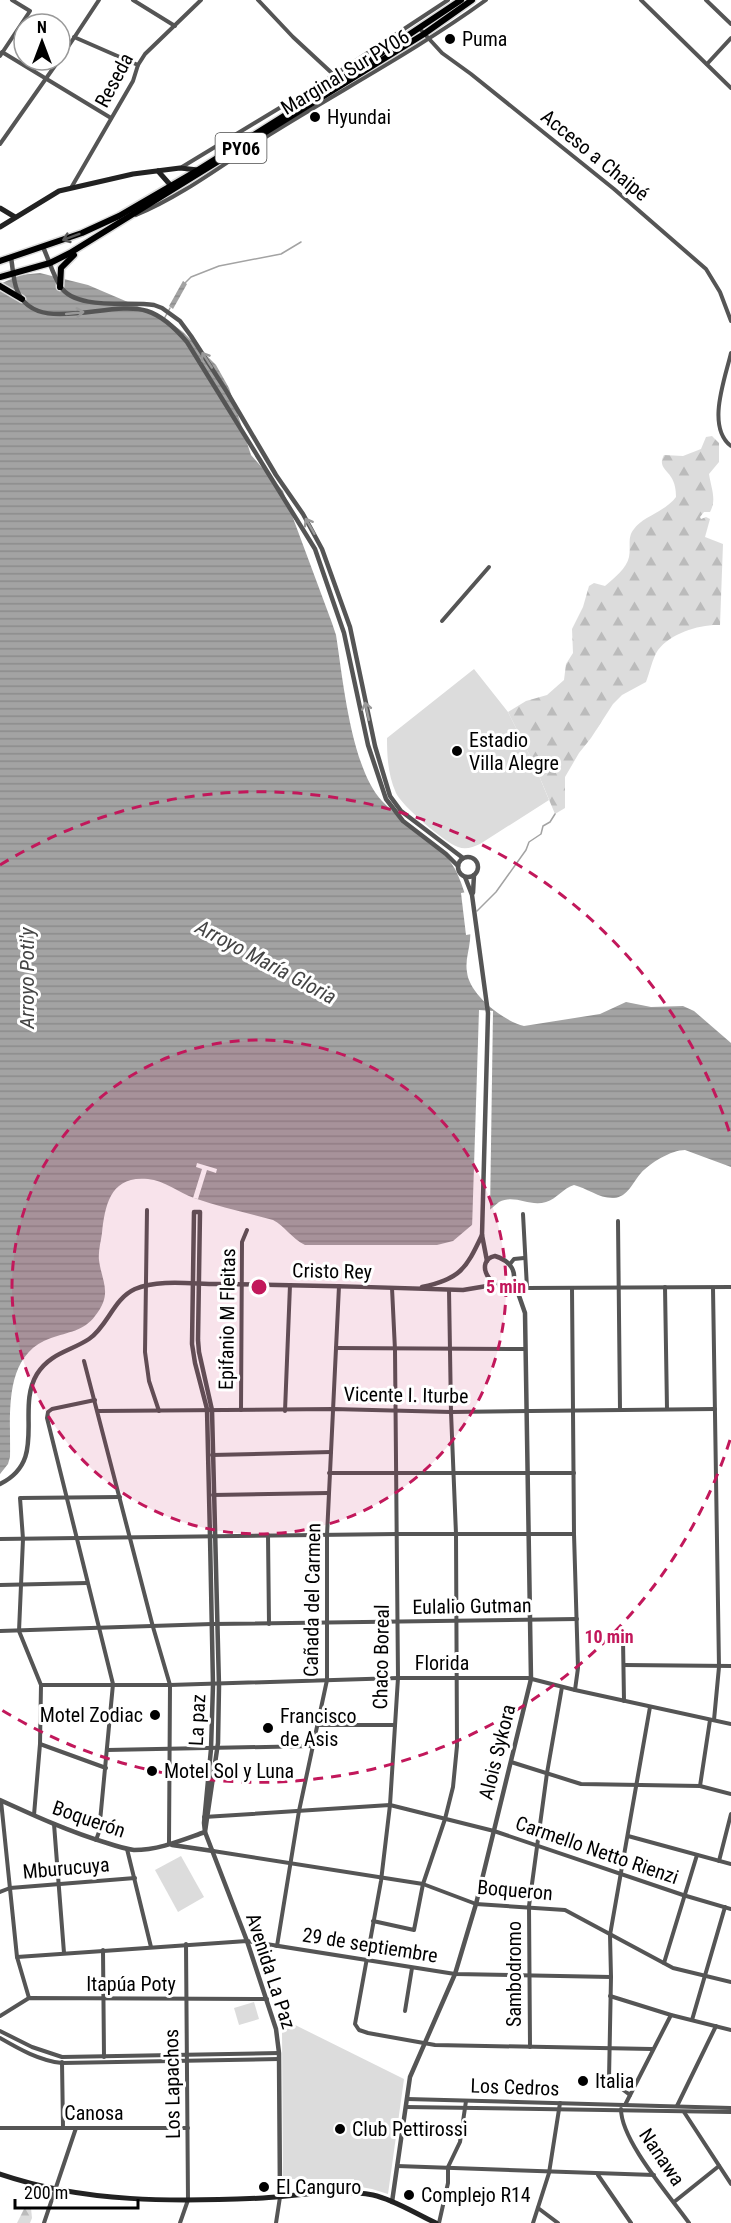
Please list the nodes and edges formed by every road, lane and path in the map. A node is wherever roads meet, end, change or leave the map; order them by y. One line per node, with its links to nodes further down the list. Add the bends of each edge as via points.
1 (12, 0): 18 (street, via 30,11)
2 (99, 0): 15 (street)
3 (133, 0): 13 (street)
4 (201, 0): 13 (street, Reseda)
5 (448, 0): 23 (street)
6 (461, 0): 14 (highway, PY06)
7 (472, 0): 14 (highway, PY06)
8 (486, 0): 14 (street, Marginal Sur PY06)
9 (640, 0): 20 (street)
10 (706, 0): 12 (street)
11 (260, 1): 23 (street)
12 (731, 24)
13 (175, 26): 19 (street, Reseda)
14 (424, 34): 23 (highway, PY06); 30 (highway, PY06); 34 (street, Marginal Sur PY06, via 198,181); 46 (street, Acceso a Chaipé, via 442,53 614,189 699,262 720,292)
15 (74, 38): 17 (street); 19 (street)
16 (731, 38): 20 (street)
17 (72, 41)
18 (1, 55): 22 (street)
19 (138, 64): 25 (street, Reseda, via 133,81)
20 (706, 64): 24 (street)
21 (52, 72): 22 (street)
22 (47, 79): 25 (street); 26 (street)
23 (336, 79): 27 (street); 28 (highway, PY06)
24 (731, 88)
25 (111, 118): 31 (street, Reseda)
26 (0, 144)
27 (180, 168): 28 (main road); 29 (main road)
28 (198, 170): 30 (highway, PY06)
29 (158, 171): 30 (main road); 31 (main road)
30 (173, 187): 34 (highway, PY06); 37 (highway, PY06, one-way to 37, via 102,225)
31 (71, 188): 33 (main road)
32 (0, 208): 33 (main road)
33 (15, 217): 35 (main road)
34 (125, 220): 36 (highway, PY06)
35 (0, 227)
36 (99, 235): 40 (highway, PY06); 44 (highway, via 65,261 59,273)
37 (43, 247): 38 (highway, PY06); 40 (street)
38 (11, 258): 39 (highway, PY06); 41 (street)
39 (0, 261)
40 (50, 263): 41 (highway, PY06); 44 (street)
41 (14, 275): 42 (highway, PY06); 45 (street)
42 (0, 277)
43 (0, 286): 45 (highway)
44 (60, 287): 51 (street, one-way to 44, via 401,812 390,796 350,627 322,549 180,321 162,308 146,304 88,303 74,299)
45 (22, 298): 52 (street, one-way to 52, via 39,312 54,315 137,309 158,315 187,342 315,549 344,633 368,745 386,799 403,821)
46 (731, 321)
47 (731, 353): 48 (street, via 717,414 722,438)
48 (731, 447)
49 (489, 567): 50 (street)
50 (442, 621)
51 (463, 858): 52 (street); 53 (street, via 476,861 478,870)
52 (458, 866): 54 (street)
53 (474, 875): 54 (street); 55 (street)
54 (465, 877): 55 (street)
55 (472, 895): 60 (street, via 488,1013)
56 (147, 1210): 71 (street)
57 (523, 1214): 63 (street)
58 (618, 1221): 75 (street)
59 (247, 1230): 69 (street, Epifanio M Fleitas, via 242,1242)
60 (482, 1235): 61 (street); 81 (street, via 462,1269 450,1278)
61 (485, 1247): 62 (street); 64 (street)
62 (495, 1256): 64 (street); 65 (street)
63 (524, 1258): 65 (street, via 514,1259); 79 (street, via 526,1288)
64 (487, 1261): 66 (street)
65 (510, 1264): 74 (street, via 514,1275)
66 (487, 1276): 67 (street); 73 (street)
67 (492, 1283): 73 (street, Cristo Rey); 74 (street)
68 (196, 1284): 68 (street, La paz, via 200,1212 194,1212); 69 (street, Cristo Rey); 71 (street, Cristo Rey); 89 (street, La paz, via 193,1354)
69 (241, 1284): 70 (street, Cristo Rey); 94 (street, Epifanio M Fleitas)
70 (290, 1285): 72 (street, Cristo Rey); 99 (street)
71 (145, 1286): 98 (street, via 146,1368); 109 (street, via 123,1298 97,1333 57,1354 40,1369 31,1390 26,1457 19,1469)
72 (339, 1286): 78 (street, Cristo Rey); 83 (street, Cañada del Carmen)
73 (481, 1286): 82 (street, Cristo Rey)
74 (512, 1287): 84 (street, Alois Sykora, via 525,1309)
75 (619, 1287): 76 (street); 79 (street); 91 (street)
76 (665, 1287): 80 (street); 92 (street)
77 (731, 1287): 80 (street)
78 (392, 1288): 81 (street, Cristo Rey); 85 (street, Chaco Boreal)
79 (572, 1288): 96 (street)
80 (712, 1288): 93 (street)
81 (416, 1289): 82 (street, Cristo Rey)
82 (449, 1290): 86 (street)
83 (336, 1348): 85 (street); 90 (street, Cañada del Carmen)
84 (525, 1349): 86 (street); 95 (street, Alois Sykora)
85 (395, 1350): 86 (street); 100 (street, Chaco Boreal)
86 (451, 1350): 101 (street)
87 (84, 1361): 88 (street)
88 (95, 1400): 97 (street); 112 (street, via 52,1409 47,1414)
89 (209, 1409): 94 (street, Vicente I. Iturbe); 98 (street, Vicente I. Iturbe); 103 (street, La paz)
90 (333, 1409): 99 (street, Vicente I. Iturbe); 100 (street, Vicente I. Iturbe); 102 (street, Cañada del Carmen)
91 (620, 1409): 92 (street, Vicente I. Iturbe); 96 (street, Vicente I. Iturbe)
92 (667, 1409): 93 (street, Vicente I. Iturbe)
93 (715, 1409): 142 (street)
94 (241, 1410): 99 (street, Vicente I. Iturbe)
95 (526, 1410): 96 (street, Vicente I. Iturbe); 101 (street, Vicente I. Iturbe); 107 (street, Alois Sykora)
96 (573, 1410): 108 (street)
97 (98, 1411): 98 (street, Vicente I. Iturbe); 113 (street)
98 (159, 1411)
99 (285, 1411)
100 (394, 1411): 101 (street, Vicente I. Iturbe); 105 (street, Chaco Boreal)
101 (451, 1412): 106 (street)
102 (331, 1452): 103 (street); 104 (street, Cañada del Carmen)
103 (211, 1455): 111 (street, La paz)
104 (330, 1473): 105 (street); 110 (street, Cañada del Carmen)
105 (396, 1473): 106 (street); 114 (street, Chaco Boreal)
106 (453, 1473): 107 (street); 115 (street)
107 (529, 1473): 108 (street); 116 (street, Alois Sykora)
108 (573, 1473): 117 (street)
109 (0, 1484)
110 (328, 1493): 111 (street); 119 (street, Cañada del Carmen)
111 (212, 1495): 120 (street, La paz)
112 (65, 1497): 113 (street); 121 (street); 124 (street, via 20,1498)
113 (120, 1497): 122 (street)
114 (397, 1534): 115 (street); 119 (street); 131 (street, Chaco Boreal)
115 (456, 1534): 116 (street); 130 (street)
116 (528, 1534): 117 (street); 129 (street, Alois Sykora)
117 (574, 1534): 128 (street)
118 (268, 1535): 119 (street); 120 (street); 134 (street)
119 (327, 1535): 132 (street, Cañada del Carmen)
120 (213, 1537): 122 (street); 133 (street, La paz)
121 (76, 1538): 122 (street); 124 (street); 125 (street)
122 (130, 1538): 135 (street)
123 (0, 1539): 124 (street)
124 (23, 1539): 127 (street)
125 (87, 1583): 127 (street); 136 (street)
126 (0, 1585): 127 (street)
127 (21, 1585): 138 (street)
128 (577, 1619): 129 (street, Eulalio Gutman); 152 (street)
129 (530, 1620): 130 (street, Eulalio Gutman); 145 (street, Alois Sykora)
130 (456, 1621): 131 (street, Eulalio Gutman); 144 (street)
131 (398, 1622): 132 (street, Eulalio Gutman); 143 (street, Chaco Boreal)
132 (328, 1623): 134 (street, Eulalio Gutman); 146 (street, Cañada del Carmen)
133 (215, 1624): 134 (street, Eulalio Gutman); 135 (street, Eulalio Gutman); 147 (street, La paz)
134 (269, 1624)
135 (153, 1627): 136 (street, Eulalio Gutman); 150 (street)
136 (98, 1628): 138 (street, Eulalio Gutman); 148 (street)
137 (0, 1631): 138 (street, Eulalio Gutman)
138 (19, 1631): 149 (street)
139 (623, 1639): 140 (street)
140 (624, 1665): 142 (street); 153 (street)
141 (731, 1666): 142 (street)
142 (718, 1667): 155 (street)
143 (399, 1678): 144 (street, Florida); 146 (street, Florida); 158 (street, Chaco Boreal)
144 (458, 1678): 145 (street, Florida); 179 (street, via 457,1746)
145 (531, 1678): 151 (street, Florida); 165 (street, Alois Sykora)
146 (327, 1680): 147 (street, Florida); 157 (street, Cañada del Carmen)
147 (216, 1683): 150 (street, Florida); 162 (street, La paz); 163 (street, La paz)
148 (113, 1684): 149 (street, Florida); 150 (street, Florida); 164 (street)
149 (41, 1685): 159 (street)
150 (170, 1685): 161 (street)
151 (562, 1687): 152 (street, Florida); 167 (street, Sambodromo)
152 (575, 1690): 153 (street, Florida)
153 (624, 1701): 154 (street, Florida)
154 (650, 1707): 155 (street, Florida); 168 (street)
155 (712, 1720): 156 (street, Florida); 169 (street)
156 (731, 1724)
157 (317, 1725): 158 (street); 160 (street, Cañada del Carmen)
158 (395, 1725): 172 (street, Chaco Boreal)
159 (40, 1744): 166 (street); 177 (street)
160 (313, 1746): 163 (street); 175 (street, Cañada del Carmen)
161 (168, 1749): 162 (street); 164 (street); 185 (street)
162 (211, 1749): 163 (street); 178 (street, La paz)
163 (217, 1749): 178 (street, La paz)
164 (107, 1750): 166 (street)
165 (511, 1762): 167 (street); 181 (street, Alois Sykora)
166 (106, 1768): 184 (street)
167 (548, 1773): 168 (street, via 581,1784); 186 (street, Sambodromo)
168 (638, 1784): 169 (street); 183 (street)
169 (700, 1786): 170 (street)
170 (731, 1794)
171 (1, 1801): 173 (street, Boquerón); 174 (street)
172 (390, 1805): 175 (street, Carmello Netto Rienzi); 179 (street, Carmello Netto Rienzi); 195 (street, Chaco Boreal)
173 (11, 1806): 174 (street); 177 (street, Boquerón)
174 (1, 1811): 198 (street)
175 (299, 1811): 178 (street, Carmello Netto Rienzi); 191 (street, Cañada del Carmen)
176 (731, 1814): 190 (street)
177 (34, 1816): 180 (street, Boquerón)
178 (206, 1817): 182 (street, La paz)
179 (445, 1819): 181 (street, Carmello Netto Rienzi); 197 (street)
180 (54, 1824): 184 (street, Boquerón); 196 (street)
181 (494, 1831): 186 (street, Carmello Netto Rienzi); 201 (street, Alois Sykora)
182 (205, 1832): 185 (street, Boquerón); 188 (street, Avenida La Paz)
183 (628, 1836): 189 (street); 193 (street)
184 (96, 1840): 187 (street, Boquerón)
185 (169, 1845): 187 (street, Boquerón); 188 (street)
186 (539, 1845): 193 (street, Carmello Netto Rienzi); 202 (street, Sambodromo)
187 (127, 1849): 194 (street)
188 (213, 1851): 191 (street, Boqueron); 207 (street, Avenida La Paz)
189 (697, 1855): 190 (street); 200 (street)
190 (719, 1861): 192 (street)
191 (291, 1863): 195 (street, Boqueron); 209 (street, Cañada del Carmen)
192 (731, 1864)
193 (622, 1874): 200 (street, Carmello Netto Rienzi); 206 (street)
194 (135, 1878): 196 (street, Mburucuya); 210 (street)
195 (381, 1878): 197 (street, Boqueron); 205 (street, Chaco Boreal)
196 (59, 1883): 198 (street, Mburucuya); 212 (street)
197 (423, 1884): 201 (street, Boqueron); 205 (street, via 414,1930)
198 (10, 1887): 199 (street, Mburucuya); 213 (street)
199 (0, 1892)
200 (683, 1895): 203 (street, Carmello Netto Rienzi); 215 (street)
201 (476, 1904): 202 (street, Boqueron); 217 (street, Alois Sykora)
202 (529, 1906): 206 (street, Boqueron, via 565,1910); 218 (street, Sambodromo)
203 (725, 1907): 204 (street, Carmello Netto Rienzi); 219 (street)
204 (731, 1909)
205 (373, 1922): 214 (street, Chaco Boreal)
206 (610, 1935): 215 (street, Boqueron); 220 (street)
207 (247, 1941): 208 (street, 29 de septiembre); 209 (street, 29 de septiembre); 226 (street, Avenida La Paz)
208 (186, 1944): 210 (street, 29 de septiembre); 225 (street, Los Lapachos)
209 (277, 1946): 214 (street, 29 de septiembre)
210 (151, 1947): 211 (street, 29 de septiembre)
211 (103, 1950): 212 (street, 29 de septiembre); 224 (street)
212 (64, 1953): 213 (street, 29 de septiembre)
213 (17, 1957): 223 (street)
214 (365, 1960): 216 (street, 29 de septiembre); 235 (street, Chaco Boreal, via 355,2024 359,2030)
215 (664, 1963): 219 (street, Boqueron)
216 (412, 1968): 217 (street, 29 de septiembre); 227 (street)
217 (455, 1974): 218 (street, 29 de septiembre); 235 (street, Alois Sykora)
218 (530, 1975): 220 (street, 29 de septiembre); 236 (street, Sambodromo)
219 (705, 1975): 221 (street, Boqueron); 230 (street)
220 (611, 1977): 222 (street)
221 (731, 1982)
222 (610, 1996): 228 (street); 237 (street)
223 (29, 1998): 224 (street, Itapúa Poty); 229 (street)
224 (104, 1999): 225 (street, Itapúa Poty); 241 (street)
225 (186, 1999): 226 (street, Itapúa Poty); 239 (street, Los Lapachos)
226 (267, 1999): 240 (street, Avenida La Paz)
227 (405, 2011)
228 (671, 2015): 230 (street); 238 (street)
229 (0, 2016)
230 (692, 2020): 231 (street)
231 (716, 2026): 232 (street); 250 (street)
232 (731, 2030)
233 (0, 2031): 242 (street)
234 (0, 2038): 242 (street, via 47,2060)
235 (424, 2043): 236 (street); 246 (street, Alois Sykora, via 410,2077)
236 (530, 2047): 237 (street)
237 (609, 2048): 238 (street); 245 (street, via 609,2079)
238 (652, 2049): 245 (street)
239 (188, 2056): 240 (street); 241 (street); 243 (street, Los Lapachos)
240 (279, 2056): 243 (street); 271 (street, Avenida La Paz)
241 (104, 2057): 242 (street); 244 (street)
242 (62, 2060): 244 (street); 258 (street)
243 (188, 2062): 244 (street); 261 (street, Los Lapachos)
244 (104, 2063)
245 (630, 2096): 249 (street)
246 (407, 2099): 247 (street, Los Cedros); 251 (street, Alois Sykora)
247 (466, 2101): 248 (street, Los Cedros); 252 (street)
248 (560, 2103): 249 (street, Los Cedros); 254 (street)
249 (623, 2105): 250 (street, Los Cedros); 255 (street, Nanawa)
250 (679, 2106): 253 (street, Los Cedros); 256 (street)
251 (406, 2107): 252 (street); 262 (street, Alois Sykora)
252 (464, 2108): 254 (street); 264 (street, via 460,2142)
253 (731, 2108)
254 (559, 2110): 255 (street); 265 (street)
255 (621, 2111): 256 (street); 268 (street, Nanawa, via 631,2141)
256 (684, 2112): 257 (street); 263 (street)
257 (731, 2112)
258 (63, 2127): 259 (street, Canosa); 260 (street, Canosa)
259 (0, 2128)
260 (76, 2128): 261 (street, Canosa); 270 (street)
261 (188, 2128): 272 (street, Los Lapachos)
262 (397, 2166): 264 (street); 273 (street, Alois Sykora)
263 (719, 2166): 269 (street); 274 (street)
264 (448, 2167): 265 (street); 279 (street)
265 (549, 2173): 267 (street); 275 (street)
266 (0, 2174): 270 (main road)
267 (597, 2174): 268 (street); 282 (street)
268 (654, 2175): 274 (street, Nanawa)
269 (731, 2184)
270 (56, 2189): 272 (main road, via 111,2198); 276 (street)
271 (280, 2197): 272 (main road); 273 (main road, via 352,2193); 278 (street)
272 (188, 2200): 277 (street, Los Lapachos)
273 (392, 2202): 279 (main road)
274 (674, 2202): 283 (street, Nanawa)
275 (538, 2208): 280 (street); 281 (street)
276 (44, 2223)
277 (180, 2223)
278 (276, 2223)
279 (438, 2223)
280 (533, 2223)
281 (558, 2223)
282 (631, 2223)
283 (689, 2223)

